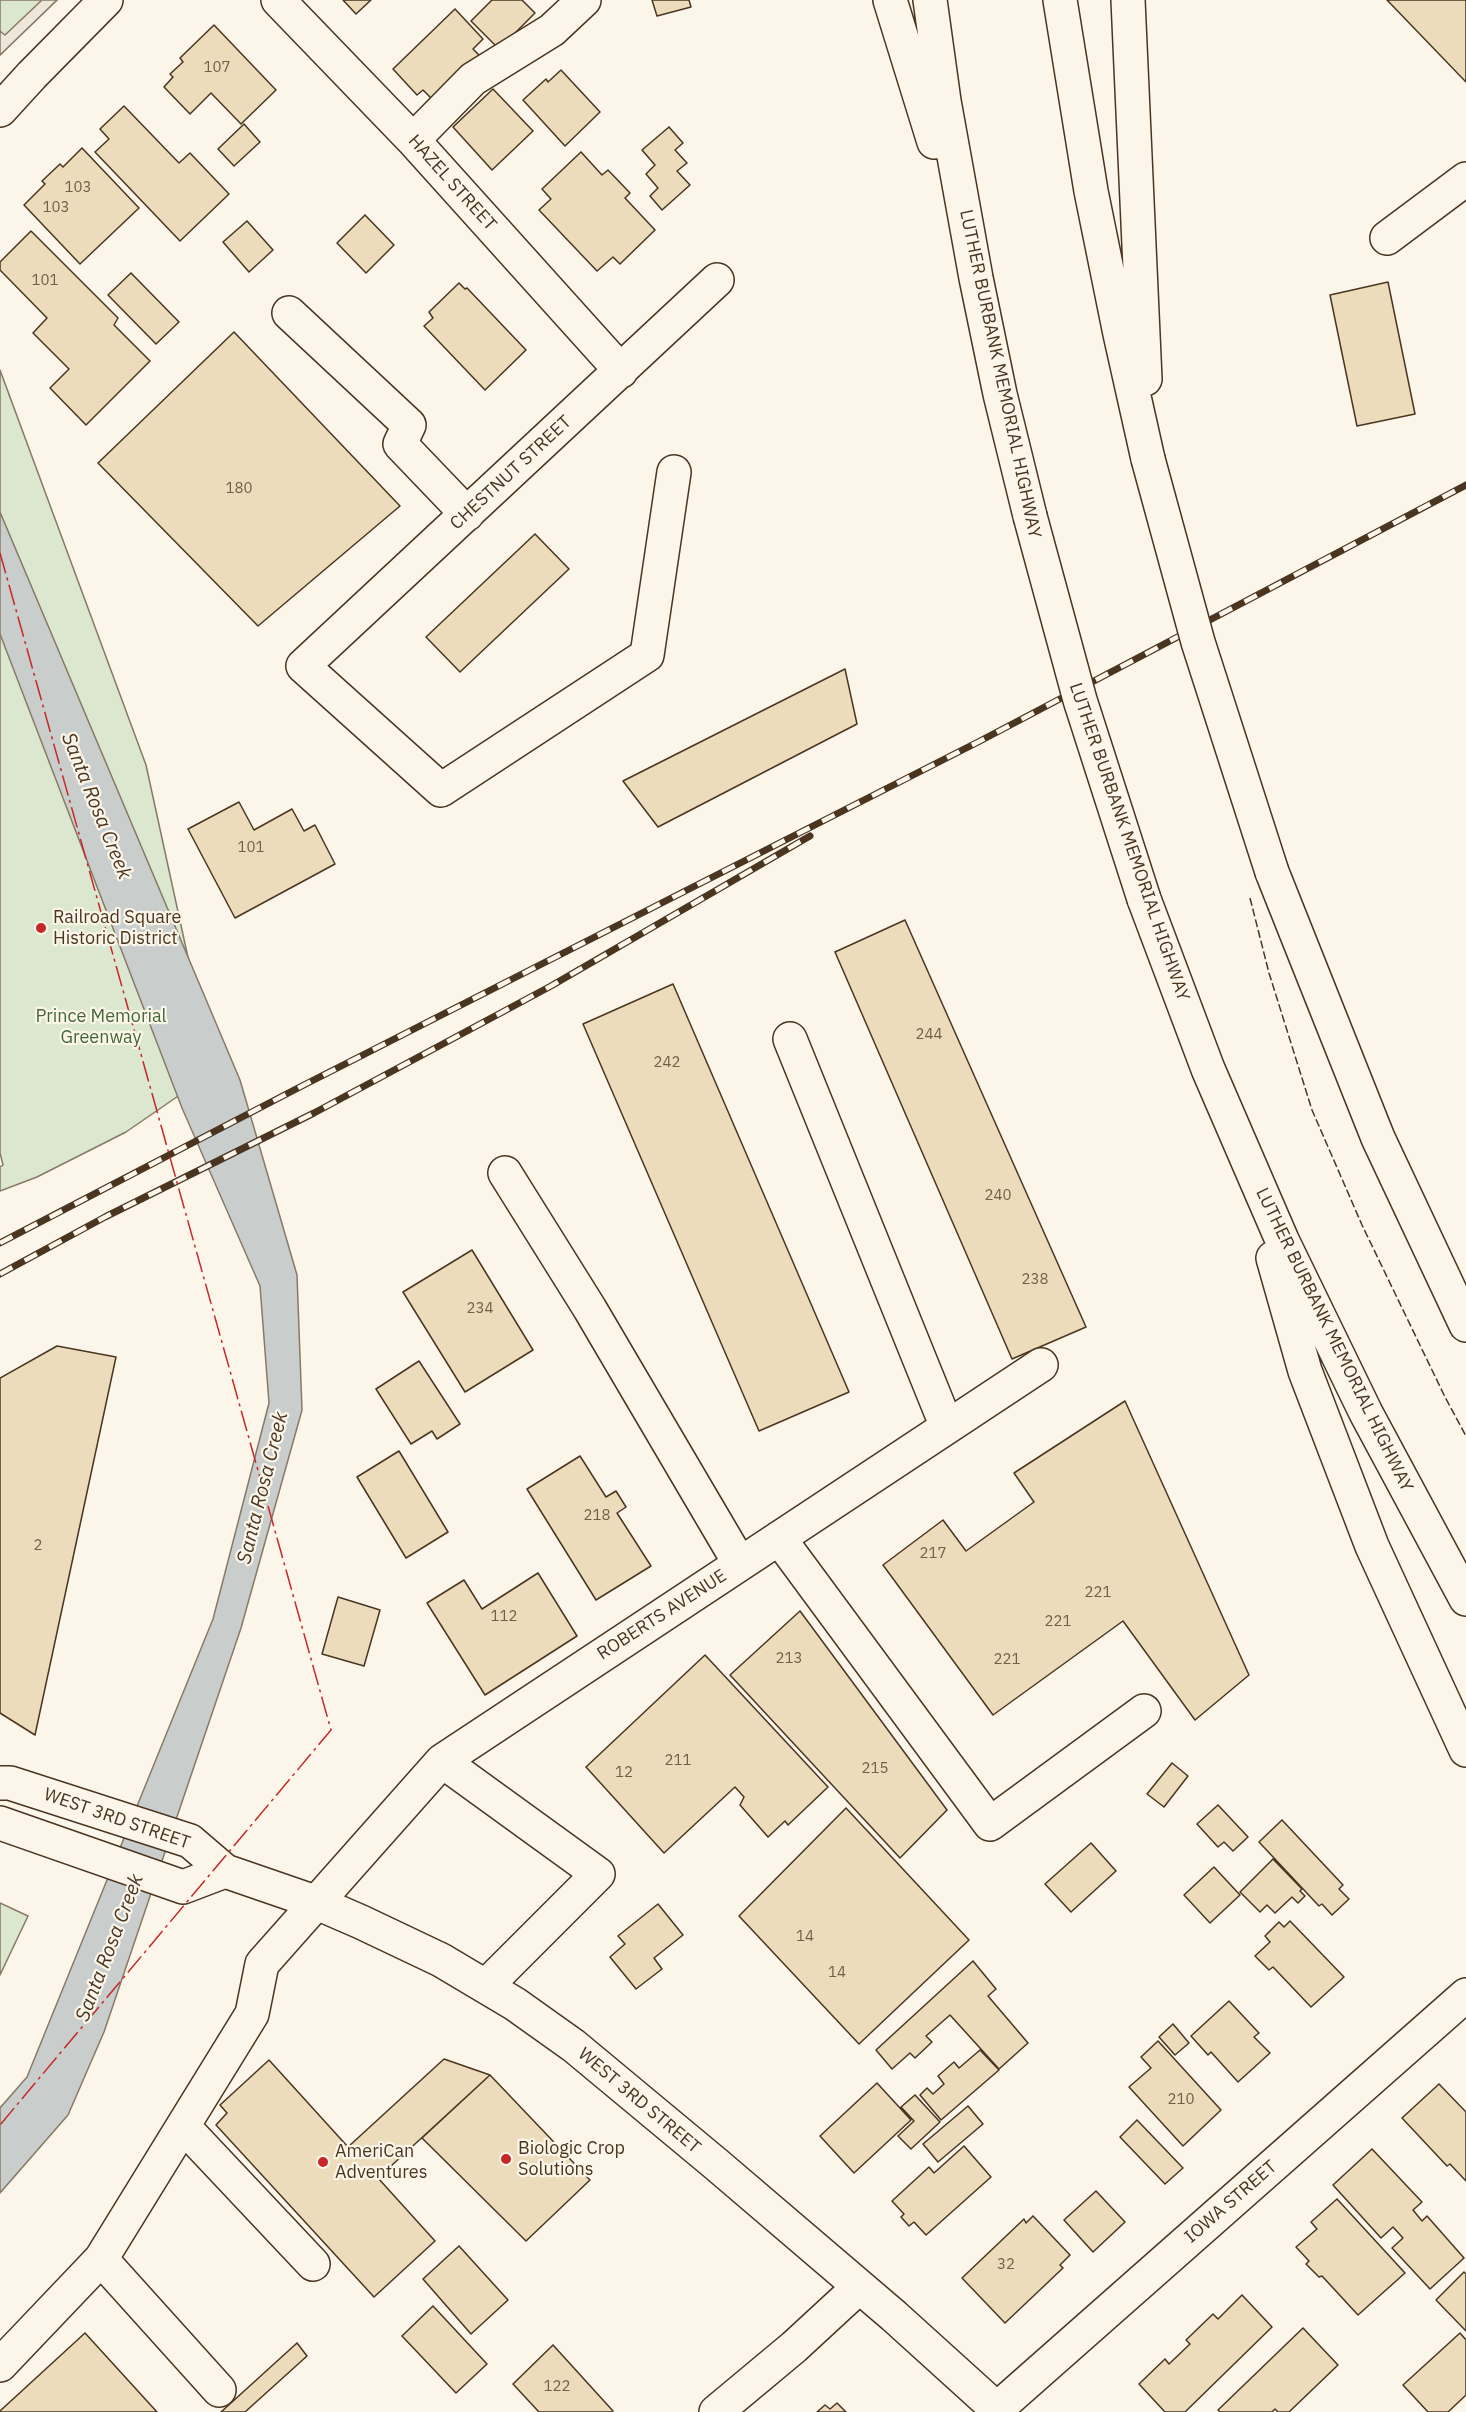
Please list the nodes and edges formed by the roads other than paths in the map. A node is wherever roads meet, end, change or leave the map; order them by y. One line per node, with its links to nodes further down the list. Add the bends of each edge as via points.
1 (106, 0): 8 (main road)
2 (278, 0): 9 (main road, HAZEL STREET)
3 (584, 0): 9 (main road, via 552,30 473,79)
4 (890, 0): 12 (main road)
5 (930, 0): 12 (main road, LUTHER BURBANK MEMORIAL HIGHWAY)
6 (1060, 0): 16 (main road, via 1091,191)
7 (1128, 0): 16 (main road)
8 (0, 110)
9 (413, 140): 15 (main road, HAZEL STREET)
10 (1466, 179): 11 (main road)
11 (1387, 238)
12 (976, 278): 20 (main road, LUTHER BURBANK MEMORIAL HIGHWAY, bridge, via 1030,516 1080,700 1144,899)
13 (717, 280): 15 (main road, CHESTNUT STREET)
14 (290, 313): 18 (main road, via 409,425 400,444)
15 (621, 371): 18 (main road, CHESTNUT STREET)
16 (1148, 459): 22 (main road, bridge, via 1198,642 1272,872 1378,1138)
17 (674, 472): 18 (main road, CHESTNUT STREET, via 647,655 441,790 303,666)
18 (467, 514)
19 (790, 1039): 24 (main road)
20 (1243, 1149): 27 (main road, LUTHER BURBANK MEMORIAL HIGHWAY, via 1365,1413); 29 (main road, via 1305,1371 1372,1546)
21 (505, 1173): 26 (main road)
22 (1466, 1325)
23 (1041, 1365): 24 (main road, ROBERTS AVENUE)
24 (947, 1427): 25 (main road, ROBERTS AVENUE)
25 (780, 1538): 26 (main road, ROBERTS AVENUE); 28 (main road, via 990,1824)
26 (740, 1564): 30 (main road, ROBERTS AVENUE)
27 (1466, 1599)
28 (1144, 1711)
29 (1466, 1750)
30 (442, 1761): 34 (main road, ROBERTS AVENUE); 35 (main road, via 598,1874)
31 (0, 1783): 33 (main road, WEST 3RD STREET, via 190,1840)
32 (0, 1823): 33 (main road, via 183,1887)
33 (225, 1871): 34 (main road, WEST 3RD STREET)
34 (315, 1902): 35 (main road, WEST 3RD STREET, via 441,1960); 37 (main road, ROBERTS AVENUE, via 262,1964 252,2014)
35 (486, 1986): 40 (main road, WEST 3RD STREET, via 574,2046)
36 (1466, 1995): 43 (main road, IOWA STREET)
37 (183, 2127): 38 (main road, ROBERTS AVENUE); 39 (main road)
38 (101, 2259): 41 (main road, ROBERTS AVENUE); 42 (main road)
39 (313, 2264)
40 (859, 2286): 43 (main road, WEST 3RD STREET); 44 (main road)
41 (0, 2365)
42 (219, 2390)
43 (998, 2410)
44 (716, 2412)

